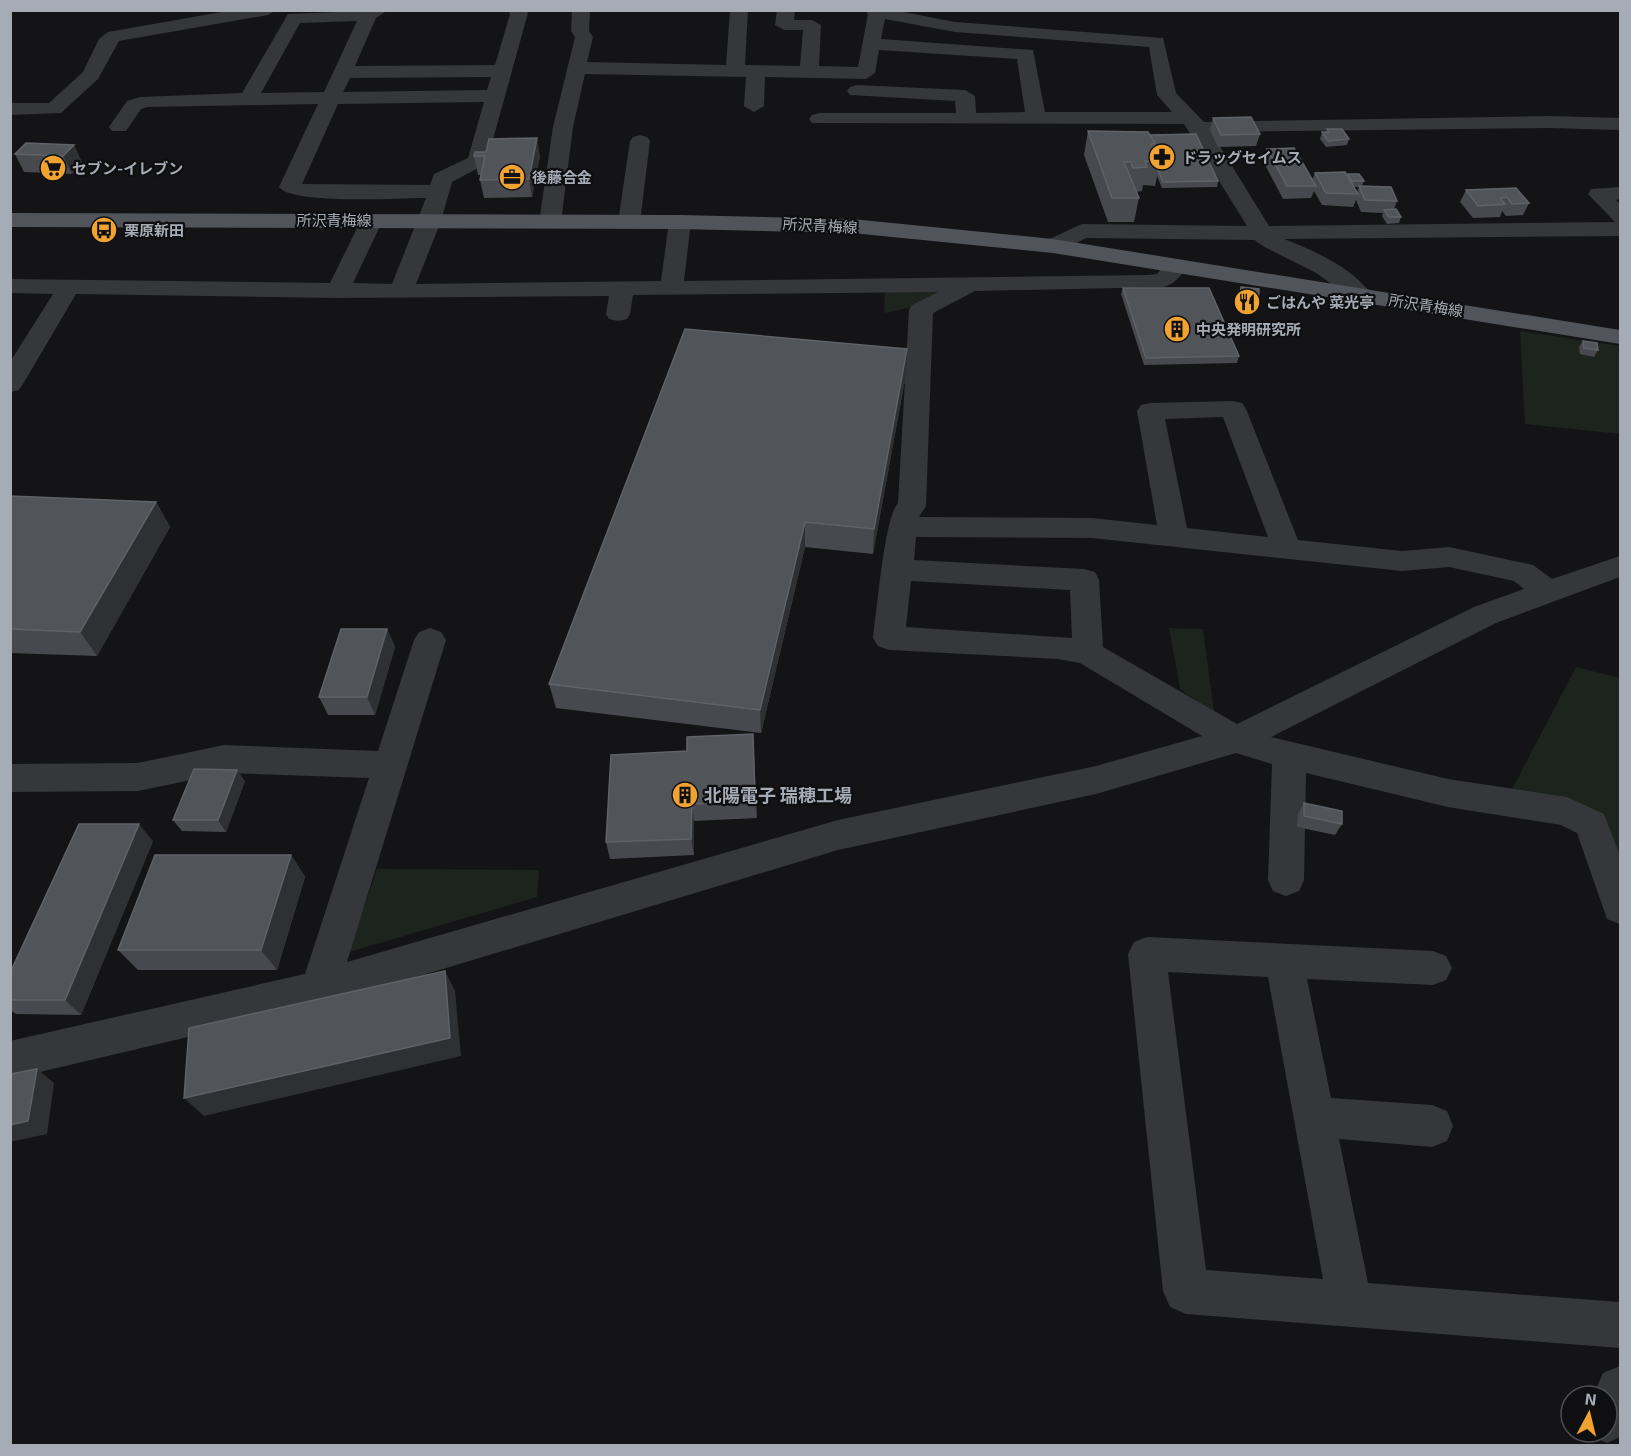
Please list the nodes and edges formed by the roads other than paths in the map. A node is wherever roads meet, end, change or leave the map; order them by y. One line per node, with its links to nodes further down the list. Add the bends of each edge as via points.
1 (268, 10): 8 (street)
2 (515, 10): 15 (street, via 519,13)
3 (581, 10): 12 (street, via 580,31 584,37)
4 (739, 10): 13 (street)
5 (786, 10): 16 (street, via 784,25 812,25)
6 (875, 11): 9 (street, via 955,27); 10 (street)
7 (374, 13): 17 (street); 22 (street, via 294,18)
8 (181, 17): 24 (street, via 108,39 91,75 54,109)
9 (1022, 32): 11 (street); 30 (street, via 1157,42 1156,91)
10 (872, 44): 11 (street); 18 (street, via 866,73)
11 (1022, 53): 29 (street, via 1026,54)
12 (579, 68): 13 (street); 40 (street, via 563,127)
13 (735, 69): 14 (street)
14 (756, 69): 16 (street); 23 (street)
15 (502, 70): 17 (street); 20 (street)
16 (809, 70): 18 (street)
17 (342, 72): 21 (street)
18 (858, 82): 26 (street); 27 (street, via 965,96)
19 (1079, 95): 28 (street)
20 (495, 96): 21 (street); 35 (street, via 477,160 442,179)
21 (331, 98): 22 (street); 35 (street, via 290,187 302,192)
22 (248, 99): 32 (street, via 147,101 134,105)
23 (753, 106)
24 (10, 109)
25 (819, 119): 26 (street)
26 (851, 119): 27 (street)
27 (966, 119): 29 (street)
28 (1082, 119): 29 (street); 30 (street)
29 (1036, 120)
30 (1193, 122): 31 (street); 44 (street)
31 (1620, 124)
32 (119, 127)
33 (640, 141): 41 (street)
34 (1617, 184): 36 (street, via 1599,194)
35 (439, 191): 39 (street)
36 (1620, 218)
37 (10, 220): 38 (main road, 所沢青梅線)
38 (372, 220): 39 (main road, 所沢青梅線); 52 (street)
39 (430, 221): 40 (main road, 所沢青梅線); 53 (street)
40 (550, 222): 41 (main road, 所沢青梅線)
41 (629, 222): 42 (main road, 所沢青梅線)
42 (680, 222): 45 (main road, 所沢青梅線, via 852,226); 49 (street)
43 (1620, 229): 44 (street)
44 (1261, 233): 45 (street, via 1082,231); 54 (street, via 1267,241 1294,251 1346,281)
45 (1053, 246): 46 (main road, 所沢青梅線)
46 (1176, 266): 47 (street, via 1164,279 1148,282); 54 (main road, 所沢青梅線)
47 (972, 283): 49 (street); 58 (street, via 921,310 912,506 905,513)
48 (10, 286): 51 (street)
49 (672, 286): 50 (street)
50 (622, 287): 53 (street); 55 (street)
51 (68, 288): 52 (street); 57 (street)
52 (338, 291): 53 (street)
53 (401, 291)
54 (1359, 294): 56 (main road, 所沢青梅線)
55 (618, 314)
56 (1620, 337)
57 (10, 384)
58 (903, 526): 59 (street, via 1092,528); 62 (street)
59 (1174, 537): 60 (street); 60 (street, via 1150,411 1233,409)
60 (1287, 549): 63 (street, via 1402,561 1449,556 1523,572)
61 (1620, 566): 63 (street)
62 (897, 570): 65 (street, via 1084,580); 65 (street, via 889,638 1058,646)
63 (1548, 592): 66 (street, via 1485,615)
64 (430, 640): 68 (street)
65 (1088, 652): 66 (street)
66 (1236, 740): 67 (street); 74 (street, via 1096,780 838,835)
67 (1288, 756): 70 (street); 71 (street, via 1448,793 1567,811 1592,824)
68 (392, 765): 69 (street, via 224,759 138,777); 74 (street)
69 (10, 778)
70 (1286, 880)
71 (1620, 908)
72 (1284, 961): 73 (street); 76 (street); 78 (street, via 1147,954 1186,1291)
73 (1433, 968)
74 (320, 988): 75 (street)
75 (10, 1060)
76 (1314, 1117): 77 (street); 78 (street)
77 (1432, 1126)
78 (1350, 1304): 79 (street)
79 (1620, 1325)

